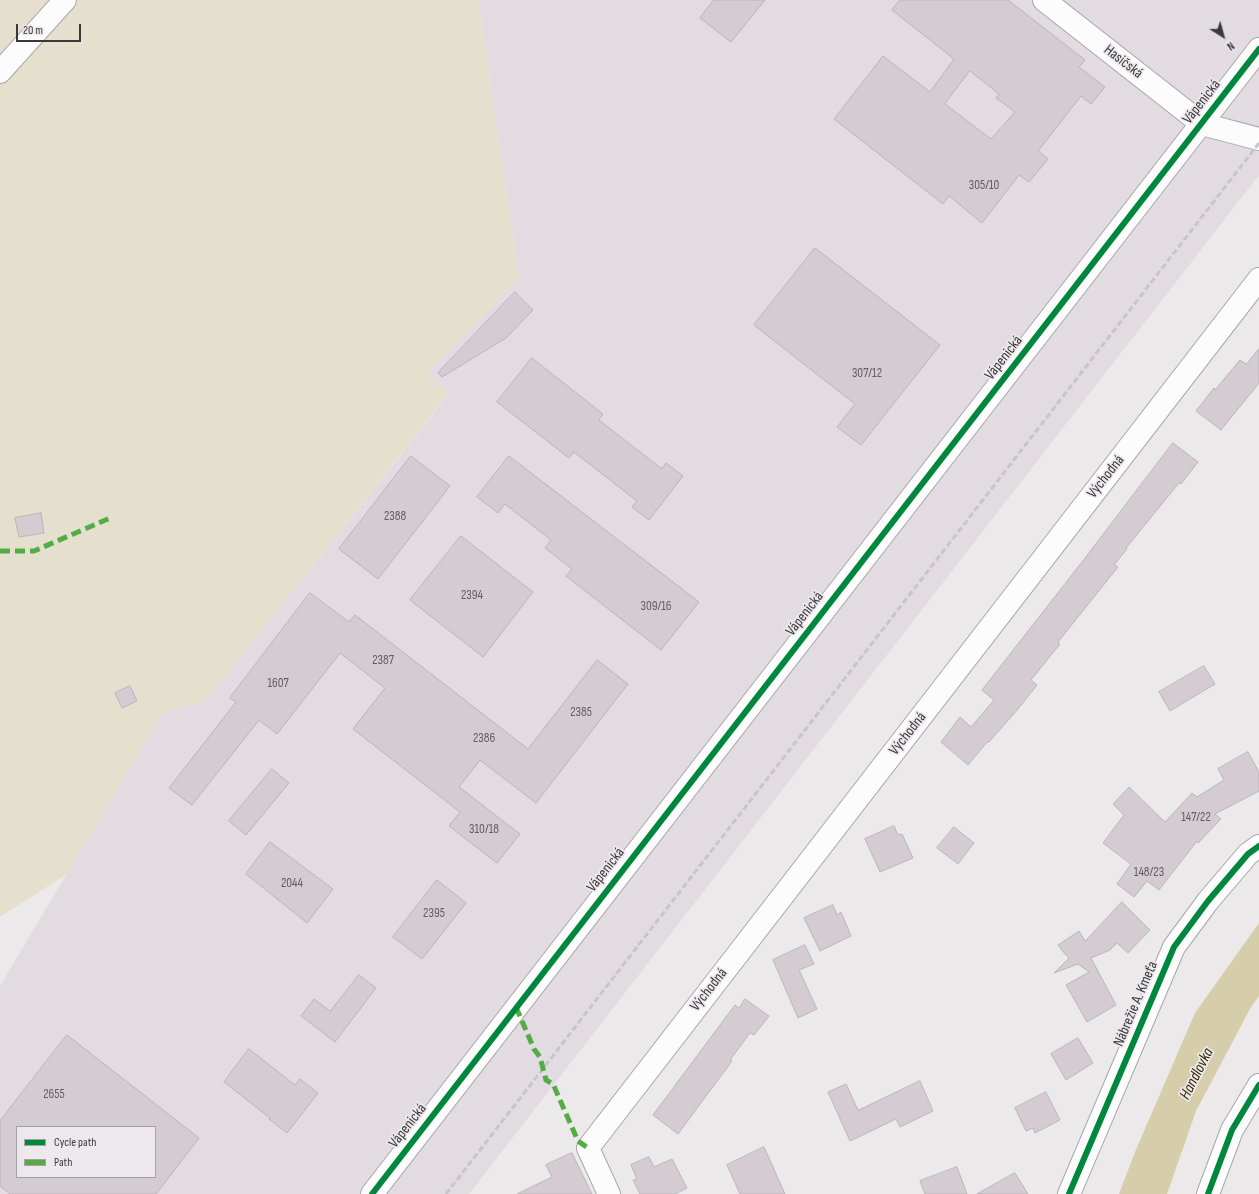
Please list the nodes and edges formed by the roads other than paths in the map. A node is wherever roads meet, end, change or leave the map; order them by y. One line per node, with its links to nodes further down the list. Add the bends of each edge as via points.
1 (65, 0): 4 (street)
2 (1044, 0): 5 (street, Hasičská)
3 (1259, 49): 5 (street, Vápenická)
4 (0, 72)
5 (1202, 124): 6 (street); 10 (street, Vápenická)
6 (1259, 139)
7 (1259, 279): 11 (street, Východná, via 588,1148)
8 (1259, 846): 12 (street, Nábrežie A. Kmeťa, via 1248,854 1208,901 1174,947)
9 (1259, 1085): 13 (street, via 1232,1130)
10 (372, 1194)
11 (609, 1194)
12 (1069, 1194)
13 (1208, 1194)

